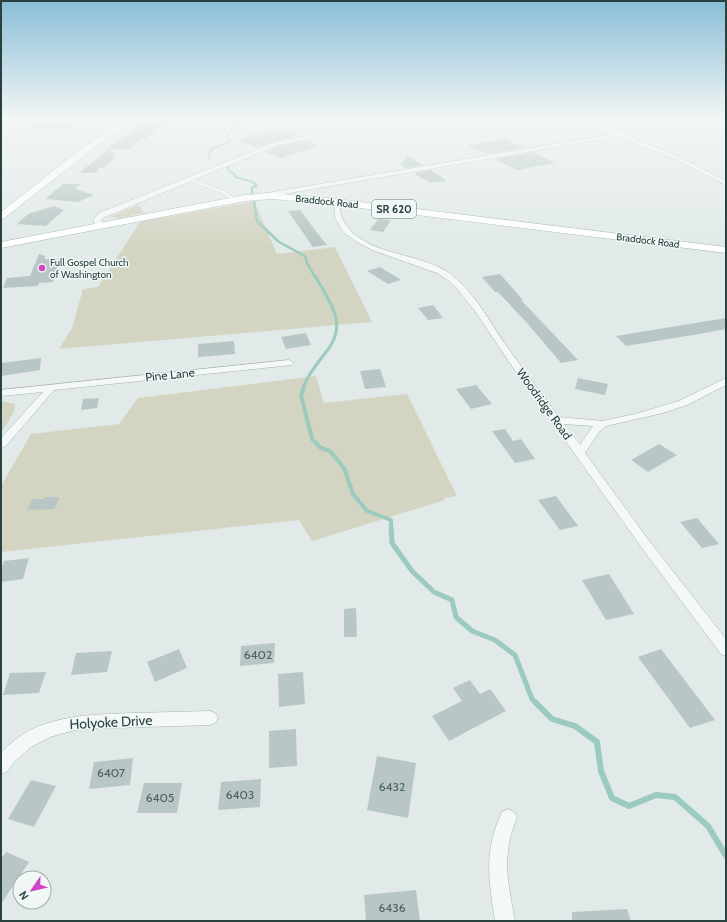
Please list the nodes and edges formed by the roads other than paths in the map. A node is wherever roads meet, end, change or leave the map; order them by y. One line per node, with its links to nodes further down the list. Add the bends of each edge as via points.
1 (73, 160): 12 (main road)
2 (237, 160): 6 (street)
3 (464, 160): 9 (street)
4 (681, 160): 7 (street)
5 (726, 178): 7 (street)
6 (189, 179): 10 (lane, via 223,192); 13 (street, via 102,215 97,220)
7 (719, 179): 8 (street)
8 (726, 183)
9 (258, 197): 10 (main road, Braddock Road / SR 620); 11 (main road, Braddock Road / SR 620)
10 (236, 200): 13 (main road, Braddock Road / SR 620)
11 (336, 202): 15 (main road, Braddock Road / SR 620); 20 (street, Woodridge Road, via 335,209 339,219 352,236 370,246 431,267 458,284 475,304)
12 (1, 216)
13 (100, 226): 14 (main road, Braddock Road / SR 620)
14 (1, 244)
15 (726, 250)
16 (289, 363): 18 (street, Pine Lane)
17 (726, 381): 21 (street, via 659,412)
18 (51, 388): 19 (street, Pine Lane); 22 (street)
19 (1, 393)
20 (556, 420): 21 (street); 23 (street, Woodridge Road)
21 (603, 424): 23 (street, via 595,430)
22 (1, 446)
23 (580, 453): 24 (street, Woodridge Road)
24 (726, 650)
25 (210, 718): 26 (street, Holyoke Drive, via 80,722 61,725 42,732 22,744)
26 (1, 766)
27 (508, 818): 28 (street, via 498,845 497,870)
28 (505, 921)

